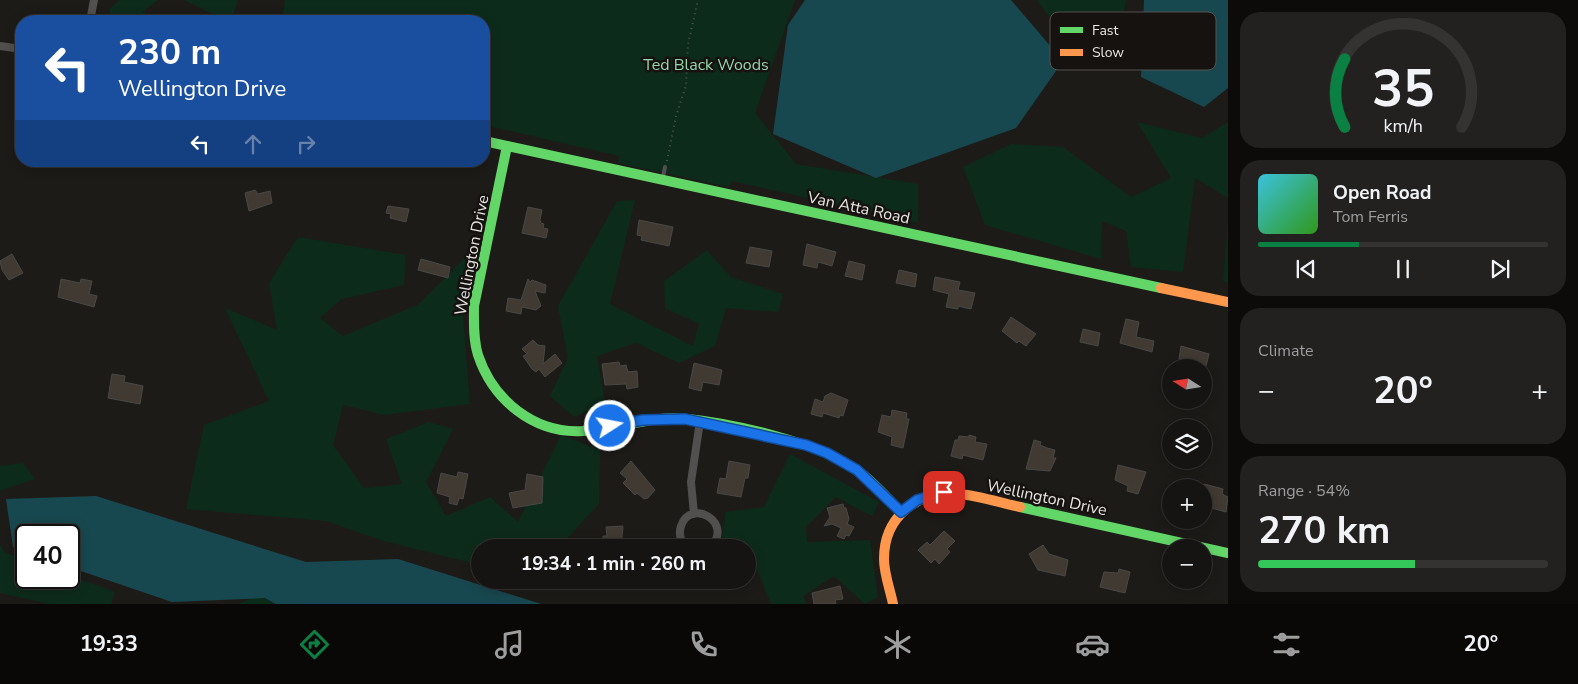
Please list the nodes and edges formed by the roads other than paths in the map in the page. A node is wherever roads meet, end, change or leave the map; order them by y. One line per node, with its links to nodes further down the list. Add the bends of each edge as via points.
1 (94, 0): 2 (street)
2 (91, 15)
3 (0, 46): 4 (street)
4 (15, 48)
5 (490, 142): 6 (street, Van Atta Road)
6 (507, 146): 8 (street, Van Atta Road); 10 (street, Wellington Drive, via 472,318 477,358 487,380 523,416 558,429 586,431 662,418)
7 (666, 167): 8 (lane)
8 (662, 180): 9 (street, Van Atta Road)
9 (1228, 302)
10 (700, 421): 11 (street, Wellington Drive, via 794,442 827,453 857,470); 12 (street, via 691,482)
11 (901, 512): 15 (street, Wellington Drive, via 926,496 944,492 961,494); 16 (street, via 890,529 884,551)
12 (694, 514): 13 (street, via 684,520 680,529); 14 (street, via 706,515 716,525)
13 (681, 539)
14 (716, 539)
15 (1228, 553)
16 (893, 604)

